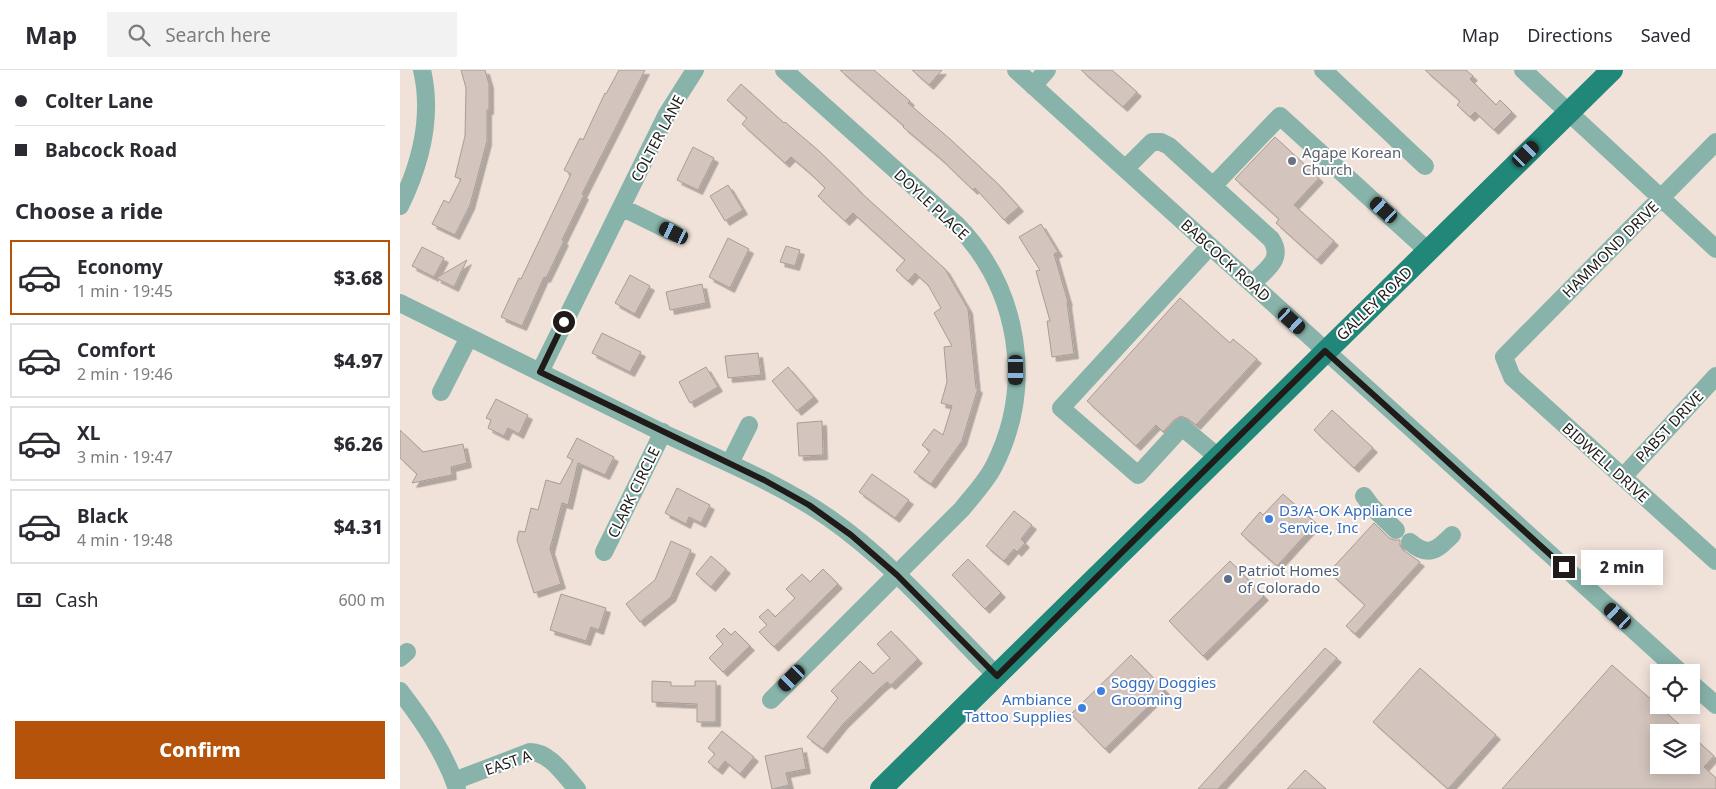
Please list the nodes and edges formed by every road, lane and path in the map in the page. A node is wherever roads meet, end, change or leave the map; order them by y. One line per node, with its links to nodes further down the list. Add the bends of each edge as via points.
1 (422, 70): 16 (street, via 427,109 424,136 417,165)
2 (696, 70): 17 (street, COLTER LANE, via 668,114)
3 (784, 70): 41 (street, DOYLE PLACE, via 973,241 992,270 1011,324 1016,355 1013,414 997,459 962,509)
4 (1016, 70): 9 (street, BABCOCK ROAD)
5 (1047, 70): 9 (street)
6 (1323, 70): 12 (street)
7 (1523, 70): 10 (street)
8 (1612, 70): 10 (main road, GALLEY ROAD)
9 (1033, 86): 13 (street, BABCOCK ROAD)
10 (1568, 113): 15 (street); 21 (main road, GALLEY ROAD)
11 (1716, 142): 15 (street, HAMMOND DRIVE)
12 (1425, 166)
13 (1125, 169): 14 (street, via 1152,142 1161,142); 19 (street, BABCOCK ROAD)
14 (1213, 186): 21 (street, via 1280,116); 22 (street, via 1275,245 1275,259)
15 (1661, 198): 20 (street); 26 (street, HAMMOND DRIVE)
16 (400, 206)
17 (621, 207): 18 (street); 27 (street, COLTER LANE)
18 (674, 233)
19 (1210, 246): 22 (street, BABCOCK ROAD); 32 (street, via 1061,408 1138,475 1182,427)
20 (1716, 249)
21 (1428, 251): 25 (main road, GALLEY ROAD)
22 (1252, 284): 25 (street, BABCOCK ROAD)
23 (400, 303): 24 (street)
24 (469, 337): 27 (street); 29 (street)
25 (1325, 351): 32 (main road, GALLEY ROAD); 42 (street, BABCOCK ROAD)
26 (1504, 357): 34 (street, BIDWELL DRIVE, via 1512,377)
27 (540, 372): 31 (street)
28 (1716, 376): 34 (street, PABST DRIVE)
29 (441, 392)
30 (749, 425): 33 (street)
31 (663, 432): 33 (street); 39 (street, CLARK CIRCLE)
32 (1218, 457): 43 (main road, GALLEY ROAD)
33 (730, 463): 41 (street, via 785,490 823,514)
34 (1623, 477): 40 (street, BIDWELL DRIVE)
35 (1364, 496): 36 (street)
36 (1396, 530)
37 (1452, 535): 38 (street, via 1438,549 1427,551)
38 (1410, 542)
39 (604, 552)
40 (1716, 561)
41 (897, 575): 43 (street); 46 (street, DOYLE PLACE)
42 (1671, 664)
43 (997, 676): 50 (main road, GALLEY ROAD)
44 (400, 691): 48 (street, via 424,723)
45 (1700, 691): 47 (street)
46 (770, 700)
47 (1716, 705)
48 (456, 785): 49 (street, EAST A, via 530,752 539,752)
49 (577, 789)
50 (881, 789)

